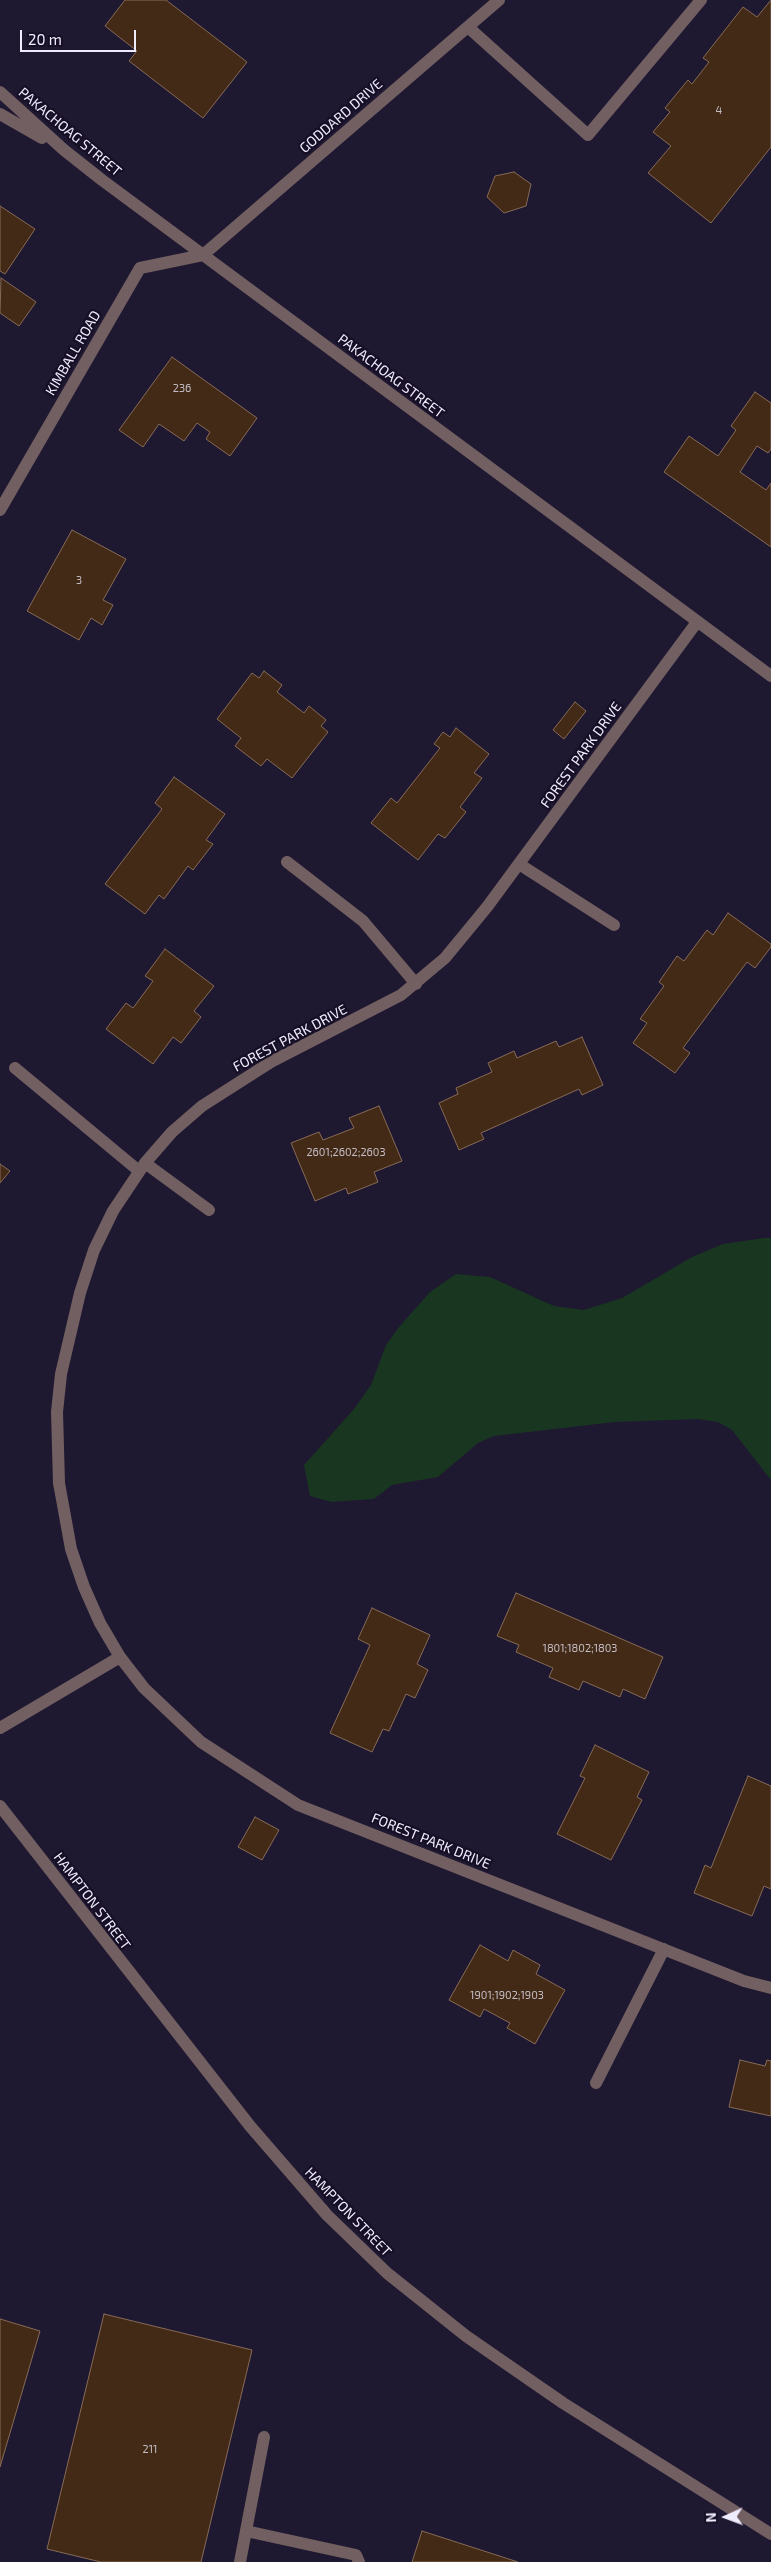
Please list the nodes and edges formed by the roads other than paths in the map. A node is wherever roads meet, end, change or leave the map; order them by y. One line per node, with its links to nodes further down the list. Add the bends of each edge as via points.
1 (499, 0): 3 (street, GODDARD DRIVE)
2 (701, 0): 3 (street, via 588,135)
3 (468, 27): 7 (street, GODDARD DRIVE)
4 (0, 92): 6 (street, PAKACHOAG STREET)
5 (0, 114): 6 (street)
6 (64, 150): 7 (street, PAKACHOAG STREET)
7 (203, 255): 8 (street, KIMBALL ROAD, via 140,268); 9 (street, PAKACHOAG STREET)
8 (0, 510)
9 (697, 622): 10 (street, PAKACHOAG STREET); 12 (street, FOREST PARK DRIVE)
10 (771, 676)
11 (288, 862): 14 (street, via 362,921)
12 (519, 864): 13 (street); 14 (street, FOREST PARK DRIVE, via 444,958)
13 (614, 925)
14 (416, 984): 16 (street, FOREST PARK DRIVE, via 386,1005 271,1062 202,1106 172,1132)
15 (15, 1068): 16 (street)
16 (142, 1167): 17 (street); 18 (street, FOREST PARK DRIVE, via 113,1211 94,1250 61,1374 57,1412 58,1483 71,1550 100,1623)
17 (208, 1210)
18 (120, 1657): 19 (street); 21 (street, FOREST PARK DRIVE, via 144,1688 201,1742 298,1805)
19 (0, 1728)
20 (0, 1806): 26 (street, HAMPTON STREET, via 250,2126 327,2215 387,2273 466,2336 547,2392)
21 (664, 1949): 22 (street, FOREST PARK DRIVE, via 744,1981); 23 (street)
22 (771, 1988)
23 (596, 2083)
24 (264, 2437): 25 (street)
25 (246, 2531): 27 (street); 28 (street, via 356,2555)
26 (771, 2534)
27 (240, 2562)
28 (359, 2562)

